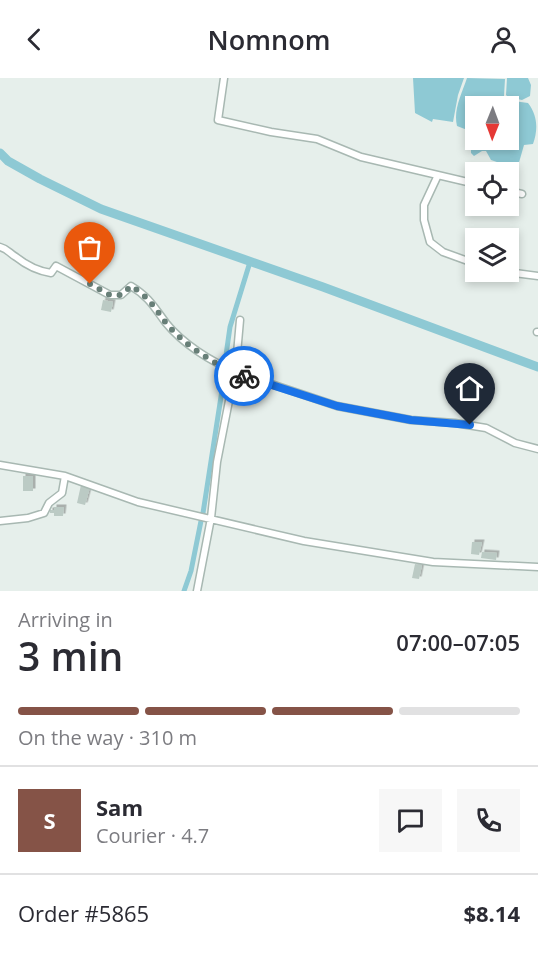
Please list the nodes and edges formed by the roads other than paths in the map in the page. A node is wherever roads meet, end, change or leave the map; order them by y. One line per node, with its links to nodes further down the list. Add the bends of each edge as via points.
1 (224, 78): 2 (street, via 218,120 317,139 362,157)
2 (438, 175): 3 (street); 7 (street, via 424,205 430,242)
3 (465, 181)
4 (519, 193): 5 (street)
5 (522, 194)
6 (0, 247): 11 (street, via 40,271 51,273 56,266 110,295 122,295 131,286 145,294 185,340)
7 (465, 260)
8 (519, 274): 9 (street)
9 (538, 276)
10 (240, 320): 11 (street)
11 (235, 372): 12 (street, via 337,406 411,420 486,428 515,443); 15 (street, via 217,462)
12 (538, 449)
13 (0, 465): 14 (street)
14 (64, 476): 15 (street, via 138,502); 16 (street, via 62,493 44,513)
15 (211, 518): 17 (street, via 304,541 433,562); 18 (street)
16 (0, 521)
17 (538, 567)
18 (197, 591)

